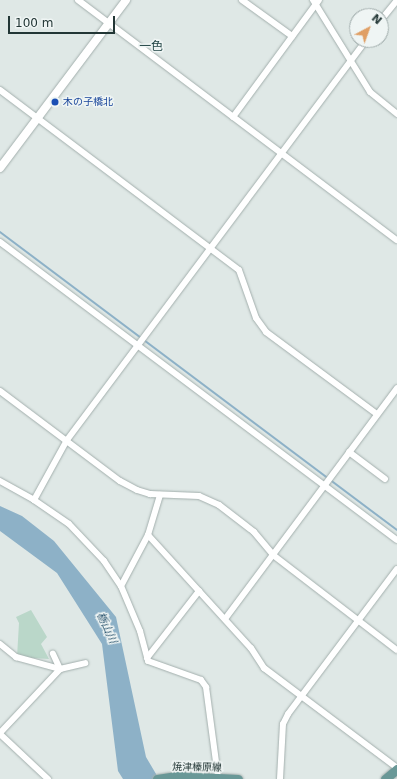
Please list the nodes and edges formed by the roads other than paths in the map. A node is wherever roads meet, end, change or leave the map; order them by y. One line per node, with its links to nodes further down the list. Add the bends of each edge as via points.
1 (78, 0): 7 (street)
2 (126, 0): 7 (street)
3 (242, 0): 8 (street)
4 (397, 0): 6 (street)
5 (316, 1): 8 (street); 10 (street)
6 (389, 10)
7 (109, 23): 13 (street); 14 (street)
8 (292, 36): 13 (street)
9 (360, 48): 10 (street)
10 (350, 61): 12 (street, via 370,92); 15 (street)
11 (0, 90): 14 (street)
12 (397, 114)
13 (233, 117): 15 (street)
14 (37, 118): 16 (street); 19 (street)
15 (281, 153): 17 (street); 19 (street)
16 (0, 168)
17 (397, 240)
18 (0, 242): 20 (street)
19 (212, 247): 20 (street); 23 (street, via 239,270 256,318 266,332)
20 (139, 344): 24 (street); 28 (street)
21 (397, 388): 23 (street)
22 (0, 391): 24 (street)
23 (377, 414): 25 (street)
24 (67, 440): 29 (street, via 120,481 138,490); 30 (street)
25 (349, 452): 26 (street); 28 (street)
26 (385, 479)
27 (0, 481): 30 (street)
28 (324, 486): 32 (street); 33 (street)
29 (160, 495): 31 (street); 33 (street, via 199,496 210,500 254,532)
30 (34, 500): 35 (street, via 69,524 104,561)
31 (148, 535): 35 (street); 36 (street)
32 (397, 540)
33 (273, 555): 37 (street); 38 (street)
34 (397, 569): 38 (street)
35 (120, 586): 42 (street, via 140,631)
36 (199, 591): 37 (street); 42 (street)
37 (225, 619): 45 (street, via 251,648 264,668)
38 (359, 620): 40 (street); 45 (street)
39 (0, 644): 44 (street, via 16,657)
40 (397, 650)
41 (53, 654): 44 (street)
42 (147, 658): 48 (street, via 148,661 200,680 206,687)
43 (85, 663): 44 (street)
44 (60, 669): 46 (street)
45 (301, 697): 47 (street); 52 (street, via 283,724)
46 (0, 733): 49 (street)
47 (397, 769): 53 (main road)
48 (218, 777): 50 (main road, 焼津榛原線); 51 (main road, 焼津榛原線)
49 (48, 779)
50 (157, 779)
51 (238, 779)
52 (280, 779)
53 (385, 779)

